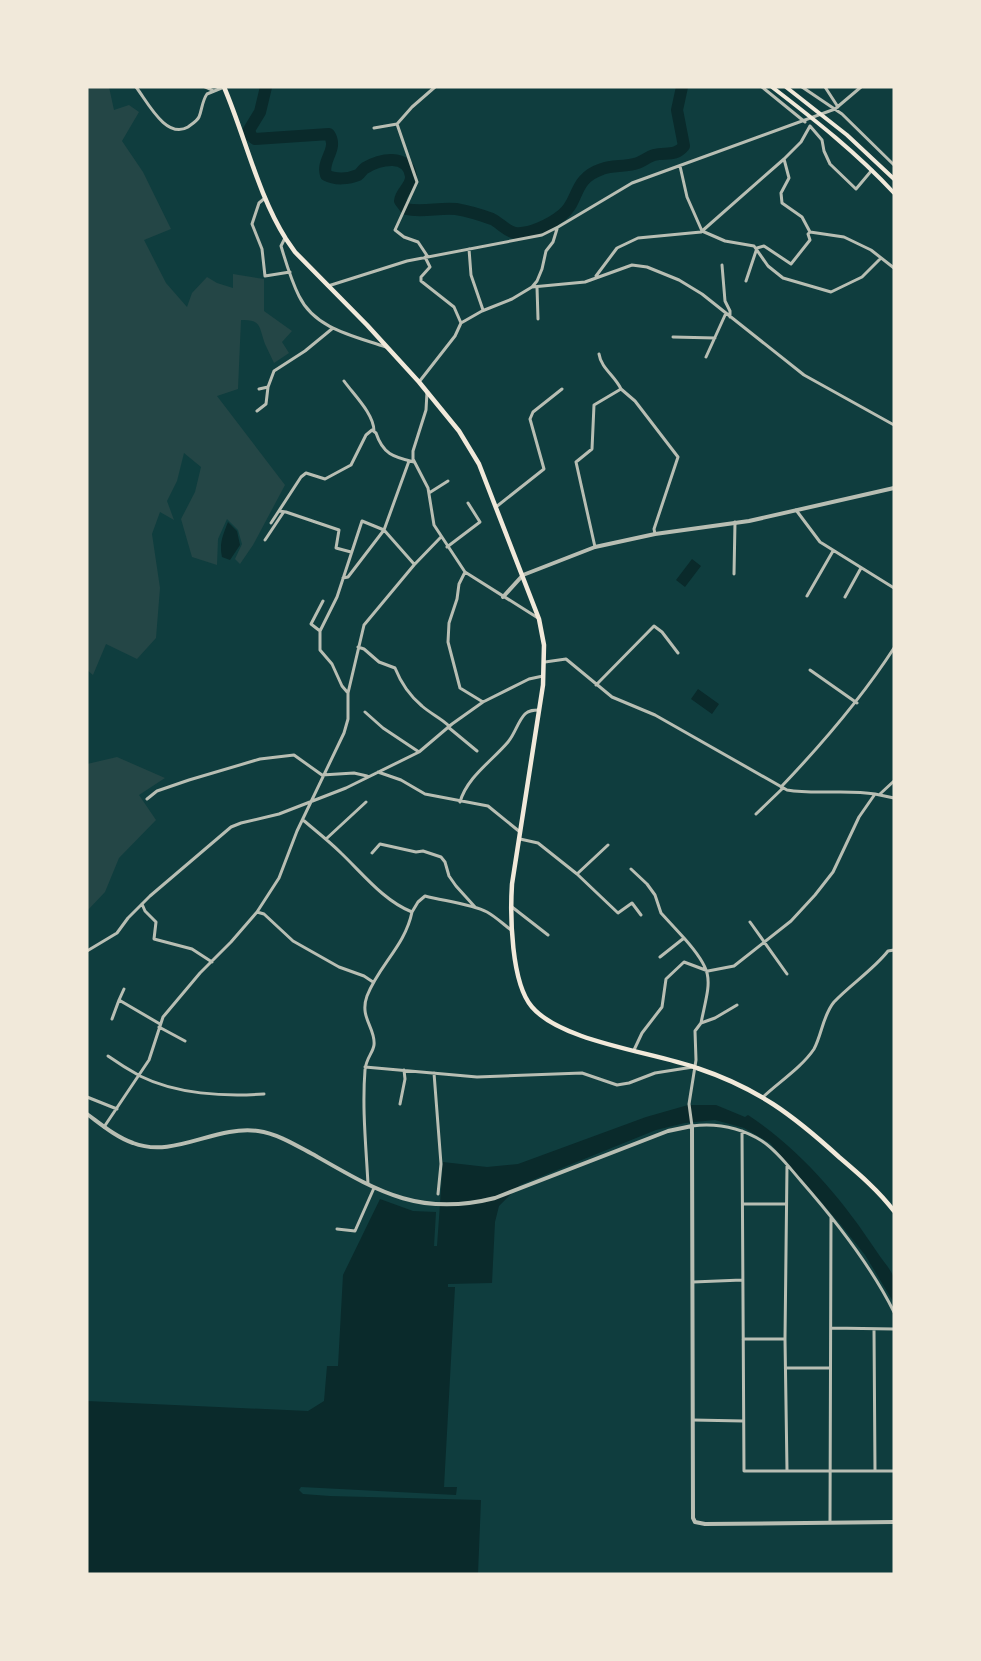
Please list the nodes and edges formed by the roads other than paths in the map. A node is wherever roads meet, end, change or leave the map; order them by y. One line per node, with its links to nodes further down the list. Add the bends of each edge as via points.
1 (136, 87): 11 (street, via 161,120 176,129 192,124 207,94)
2 (205, 87): 11 (street)
3 (224, 87): 11 (street); 23 (main road)
4 (435, 87): 14 (street)
5 (762, 87): 13 (street)
6 (772, 87): 20 (main road)
7 (786, 87): 21 (main road, via 865,150)
8 (802, 87): 12 (street)
9 (825, 87): 12 (street)
10 (861, 87): 12 (street)
11 (214, 92)
12 (837, 108): 13 (street); 18 (street)
13 (805, 122): 15 (street); 19 (street)
14 (397, 124): 16 (street); 30 (street, via 417,182 395,230 418,242)
15 (810, 126): 17 (street); 20 (street, via 822,140 830,164 856,189)
16 (374, 128)
17 (784, 159): 25 (street); 26 (street, via 789,178 781,193 782,203 802,217)
18 (894, 165)
19 (680, 166): 24 (street, via 616,191); 25 (street, via 687,197)
20 (872, 170): 22 (main road)
21 (894, 179)
22 (894, 193)
23 (266, 198): 27 (main road); 34 (street, via 252,224 262,249 265,276)
24 (558, 227): 29 (street, via 529,238); 38 (street, via 537,281)
25 (702, 231): 28 (street); 35 (street, via 638,238 617,248)
26 (810, 232): 28 (street, via 810,240 792,264 764,246); 31 (street, via 844,237)
27 (285, 238): 34 (street, via 281,246); 37 (main road)
28 (757, 248): 31 (street, via 768,266 783,278 831,292 862,277); 36 (street)
29 (469, 249): 30 (street); 40 (street, via 471,275)
30 (427, 257): 37 (street); 44 (street, via 430,267 421,281 454,307)
31 (881, 258): 33 (street)
32 (722, 265): 42 (street)
33 (894, 268)
34 (290, 272): 45 (street, via 307,309)
35 (595, 278): 39 (street); 41 (street, via 632,265 647,267 679,280)
36 (746, 281)
37 (328, 286): 48 (main road)
38 (531, 287): 39 (street); 40 (street)
39 (537, 287): 43 (street)
40 (483, 310): 44 (street)
41 (726, 313): 42 (street); 47 (street)
42 (730, 317): 59 (street, via 804,375)
43 (538, 318)
44 (461, 323): 52 (street, via 456,336)
45 (333, 328): 48 (street); 53 (street, via 274,371)
46 (673, 337): 47 (street)
47 (715, 338): 50 (street)
48 (388, 348): 52 (main road)
49 (599, 354): 56 (street, via 600,362)
50 (706, 357)
51 (344, 381): 60 (street, via 374,424)
52 (419, 382): 57 (main road)
53 (268, 387): 54 (street); 58 (street, via 266,404)
54 (259, 389)
55 (562, 389): 67 (street, via 533,412 530,419 544,469)
56 (621, 389): 73 (street, via 635,401 678,457); 77 (street, via 594,405 592,449 576,462)
57 (427, 391): 62 (street); 67 (main road, via 479,464)
58 (257, 411)
59 (894, 425)
60 (374, 431): 61 (street, via 380,445 391,455); 69 (street, via 366,435 351,465 325,479 306,473 301,477)
61 (409, 461): 62 (street); 72 (street)
62 (414, 462): 65 (street)
63 (448, 481): 65 (street)
64 (894, 488): 68 (street)
65 (429, 493): 74 (street, via 432,516)
66 (468, 503): 76 (street, via 480,522)
67 (496, 507): 84 (main road)
68 (796, 510): 70 (street); 78 (street, via 820,543)
69 (281, 512): 71 (street); 75 (street); 79 (street, via 339,530 336,548)
70 (735, 522): 73 (street); 83 (street)
71 (271, 523)
72 (384, 530): 79 (street, via 362,521); 80 (street); 85 (street, via 348,578)
73 (655, 534): 77 (street)
74 (441, 537): 76 (street); 80 (street)
75 (265, 540)
76 (447, 547): 82 (street)
77 (595, 547): 84 (street)
78 (833, 551): 81 (street); 87 (street)
79 (351, 552): 85 (street)
80 (414, 565): 93 (street, via 370,616)
81 (861, 568): 86 (street); 89 (street)
82 (465, 572): 88 (street); 101 (street, via 449,623 448,642 460,688)
83 (734, 574)
84 (523, 575): 88 (street); 91 (main road)
85 (343, 578): 92 (street)
86 (894, 588)
87 (807, 596)
88 (503, 597): 91 (street)
89 (845, 597)
90 (323, 601): 92 (street, via 311,624)
91 (539, 619): 96 (main road)
92 (320, 631): 100 (street, via 320,650)
93 (358, 647): 100 (street); 105 (street, via 395,668 407,690)
94 (894, 648): 102 (street)
95 (678, 653): 99 (street, via 654,626)
96 (545, 662): 98 (main road); 99 (street, via 566,658)
97 (810, 670): 102 (street)
98 (543, 676): 101 (street); 103 (main road)
99 (596, 685): 112 (street)
100 (348, 693): 109 (street, via 344,733)
101 (483, 702): 105 (street)
102 (857, 703): 112 (street)
103 (539, 710): 119 (street, via 524,714 509,741 463,792); 122 (main road)
104 (365, 712): 107 (street)
105 (449, 726): 106 (street); 107 (street)
106 (477, 750)
107 (419, 752): 108 (street)
108 (378, 772): 110 (street); 119 (street, via 425,794)
109 (322, 775): 110 (street); 116 (street, via 289,755 260,759 189,780 157,791); 117 (street)
110 (369, 776): 117 (street)
111 (894, 781): 114 (street)
112 (782, 787): 113 (street, via 799,792); 120 (street)
113 (875, 794): 114 (street); 139 (street, via 859,817 833,872 798,914)
114 (880, 794): 115 (street)
115 (894, 798)
116 (147, 799)
117 (311, 802): 121 (street); 129 (street, via 231,827)
118 (366, 802): 123 (street)
119 (460, 802): 122 (street, via 488,806)
120 (756, 814)
121 (303, 820): 123 (street); 132 (street, via 279,878)
122 (521, 833): 124 (main road)
123 (326, 839): 133 (street, via 373,885)
124 (520, 839): 128 (street, via 538,843); 130 (main road)
125 (609, 845): 128 (street)
126 (372, 853): 131 (street, via 380,844 423,850 441,857 452,881)
127 (631, 869): 138 (street, via 647,884 661,913)
128 (578, 874): 134 (street, via 618,913 632,903)
129 (142, 904): 141 (street, via 117,933); 143 (street, via 156,922 154,939 192,949)
130 (510, 906): 136 (main road); 137 (street)
131 (475, 907): 133 (street, via 425,896); 136 (street)
132 (257, 912): 143 (street); 146 (street, via 293,941)
133 (412, 912): 146 (street, via 402,942)
134 (641, 915)
135 (750, 922): 139 (street)
136 (513, 931): 154 (main road, via 520,985 533,1009 577,1035)
137 (548, 935)
138 (684, 938): 142 (street); 144 (street, via 701,956)
139 (764, 944): 144 (street, via 734,966); 145 (street)
140 (894, 950): 162 (street, via 888,951 833,1003 813,1050)
141 (87, 951)
142 (660, 957)
143 (212, 962): 152 (street)
144 (708, 971): 151 (street); 154 (street, via 684,962 670,974 662,1007)
145 (787, 974)
146 (373, 982): 156 (street, via 365,1012 374,1047)
147 (124, 989): 148 (street)
148 (119, 1000): 150 (street); 152 (street)
149 (737, 1005): 151 (street)
150 (112, 1019)
151 (701, 1023): 157 (street, via 695,1031)
152 (160, 1025): 153 (street); 160 (street)
153 (185, 1041)
154 (634, 1050): 157 (main road)
155 (108, 1056): 160 (street)
156 (365, 1067): 158 (street); 171 (street, via 363,1111)
157 (695, 1067): 159 (street, via 656,1072 617,1085 582,1073 477,1077); 162 (main road); 167 (street, via 689,1104)
158 (404, 1070): 159 (street); 164 (street)
159 (434, 1074): 173 (street, via 441,1164)
160 (139, 1076): 161 (street, via 172,1088 210,1094); 165 (street)
161 (264, 1094)
162 (763, 1096): 176 (main road, via 807,1128)
163 (87, 1097): 165 (street)
164 (400, 1104)
165 (117, 1109): 168 (street)
166 (87, 1114): 168 (street)
167 (692, 1124): 169 (street); 172 (street, via 478,1203 417,1203); 180 (street)
168 (104, 1127): 171 (street, via 122,1139 153,1148 230,1131 260,1131 286,1140)
169 (742, 1131): 170 (street, via 771,1148); 174 (street)
170 (787, 1165): 175 (street); 177 (street)
171 (368, 1185): 172 (street)
172 (374, 1188): 178 (street, via 355,1231)
173 (438, 1194)
174 (744, 1204): 175 (street); 179 (street)
175 (785, 1204): 186 (street)
176 (894, 1211)
177 (831, 1217): 181 (street, via 874,1276); 182 (street)
178 (337, 1229)
179 (742, 1280): 180 (street); 185 (street)
180 (693, 1282): 189 (street)
181 (894, 1312)
182 (831, 1329): 183 (street); 188 (street)
183 (874, 1329): 184 (street); 192 (street)
184 (894, 1329)
185 (743, 1339): 186 (street); 190 (street)
186 (785, 1339): 187 (street)
187 (786, 1368): 188 (street); 191 (street)
188 (830, 1368): 194 (street)
189 (693, 1420): 190 (street); 195 (street, via 695,1522)
190 (743, 1421): 191 (street, via 744,1471)
191 (787, 1470): 194 (street)
192 (874, 1471): 193 (street); 194 (street)
193 (894, 1471)
194 (830, 1472): 195 (street)
195 (830, 1521): 196 (street)
196 (894, 1522)

